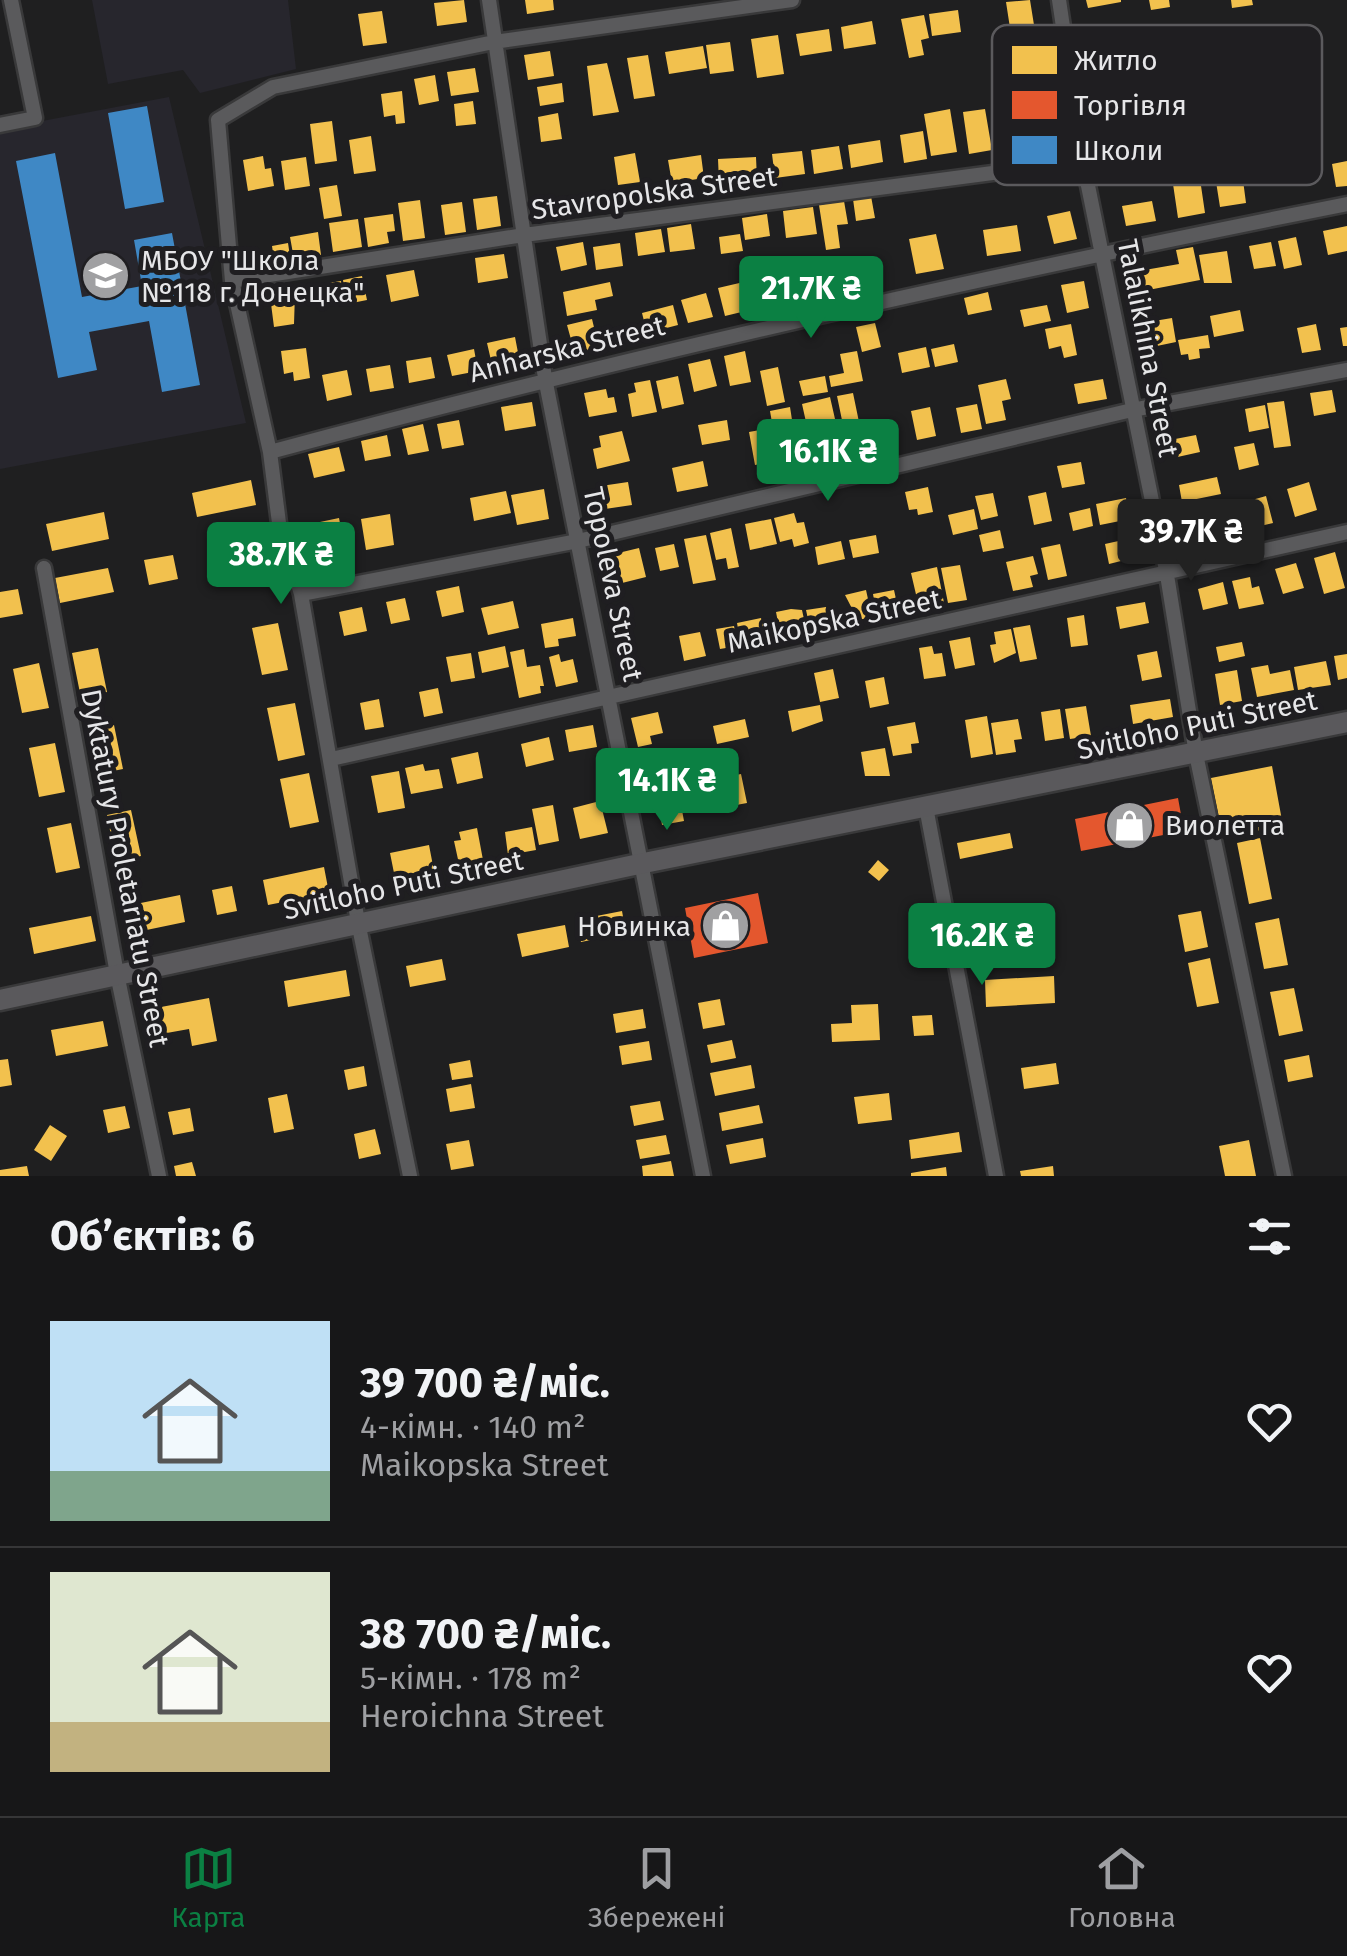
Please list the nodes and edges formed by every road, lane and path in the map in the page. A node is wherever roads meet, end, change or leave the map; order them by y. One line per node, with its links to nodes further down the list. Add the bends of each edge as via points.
1 (11, 0): 7 (street, via 36,118)
2 (489, 0): 6 (street, Topoleva Street)
3 (792, 0): 6 (street)
4 (1059, 0): 5 (street, Talalikhina Street)
5 (1063, 25)
6 (494, 42): 11 (street, Topoleva Street); 13 (street, via 273,87 218,120)
7 (0, 125)
8 (992, 173): 11 (street, Stavropolska Street)
9 (1089, 185): 12 (street, Talalikhina Street)
10 (1347, 204): 12 (street, Anharska Street)
11 (524, 235): 13 (street, Stavropolska Street); 15 (street, Topoleva Street)
12 (1105, 252): 15 (street, Anharska Street); 16 (street, Talalikhina Street)
13 (232, 282): 17 (street)
14 (1347, 370): 16 (street)
15 (545, 378): 17 (street, Anharska Street); 19 (street, Topoleva Street)
16 (1132, 410): 19 (street); 21 (street, Talalikhina Street)
17 (270, 452): 22 (street, via 279,522)
18 (1347, 532): 21 (street, Maikopska Street)
19 (578, 541): 22 (street); 23 (street, Topoleva Street)
20 (44, 568): 30 (street, Dyktatury Proletariatu Street)
21 (1168, 575): 23 (street, Maikopska Street); 25 (street, Talalikhina Street)
22 (300, 594): 26 (street)
23 (610, 694): 26 (street, Maikopska Street); 28 (street, Topoleva Street)
24 (1347, 722): 25 (main road, Svitloho Puti Street)
25 (1196, 754): 27 (main road, Svitloho Puti Street); 36 (street, Talalikhina Street)
26 (331, 759): 29 (street)
27 (926, 807): 28 (main road, Svitloho Puti Street); 35 (street)
28 (639, 864): 29 (main road, Svitloho Puti Street); 34 (street, Topoleva Street)
29 (358, 922): 30 (main road, Svitloho Puti Street); 33 (street)
30 (117, 974): 31 (main road, Svitloho Puti Street); 32 (street, Dyktatury Proletariatu Street)
31 (0, 1000)
32 (159, 1176)
33 (410, 1176)
34 (702, 1176)
35 (996, 1176)
36 (1284, 1176)

